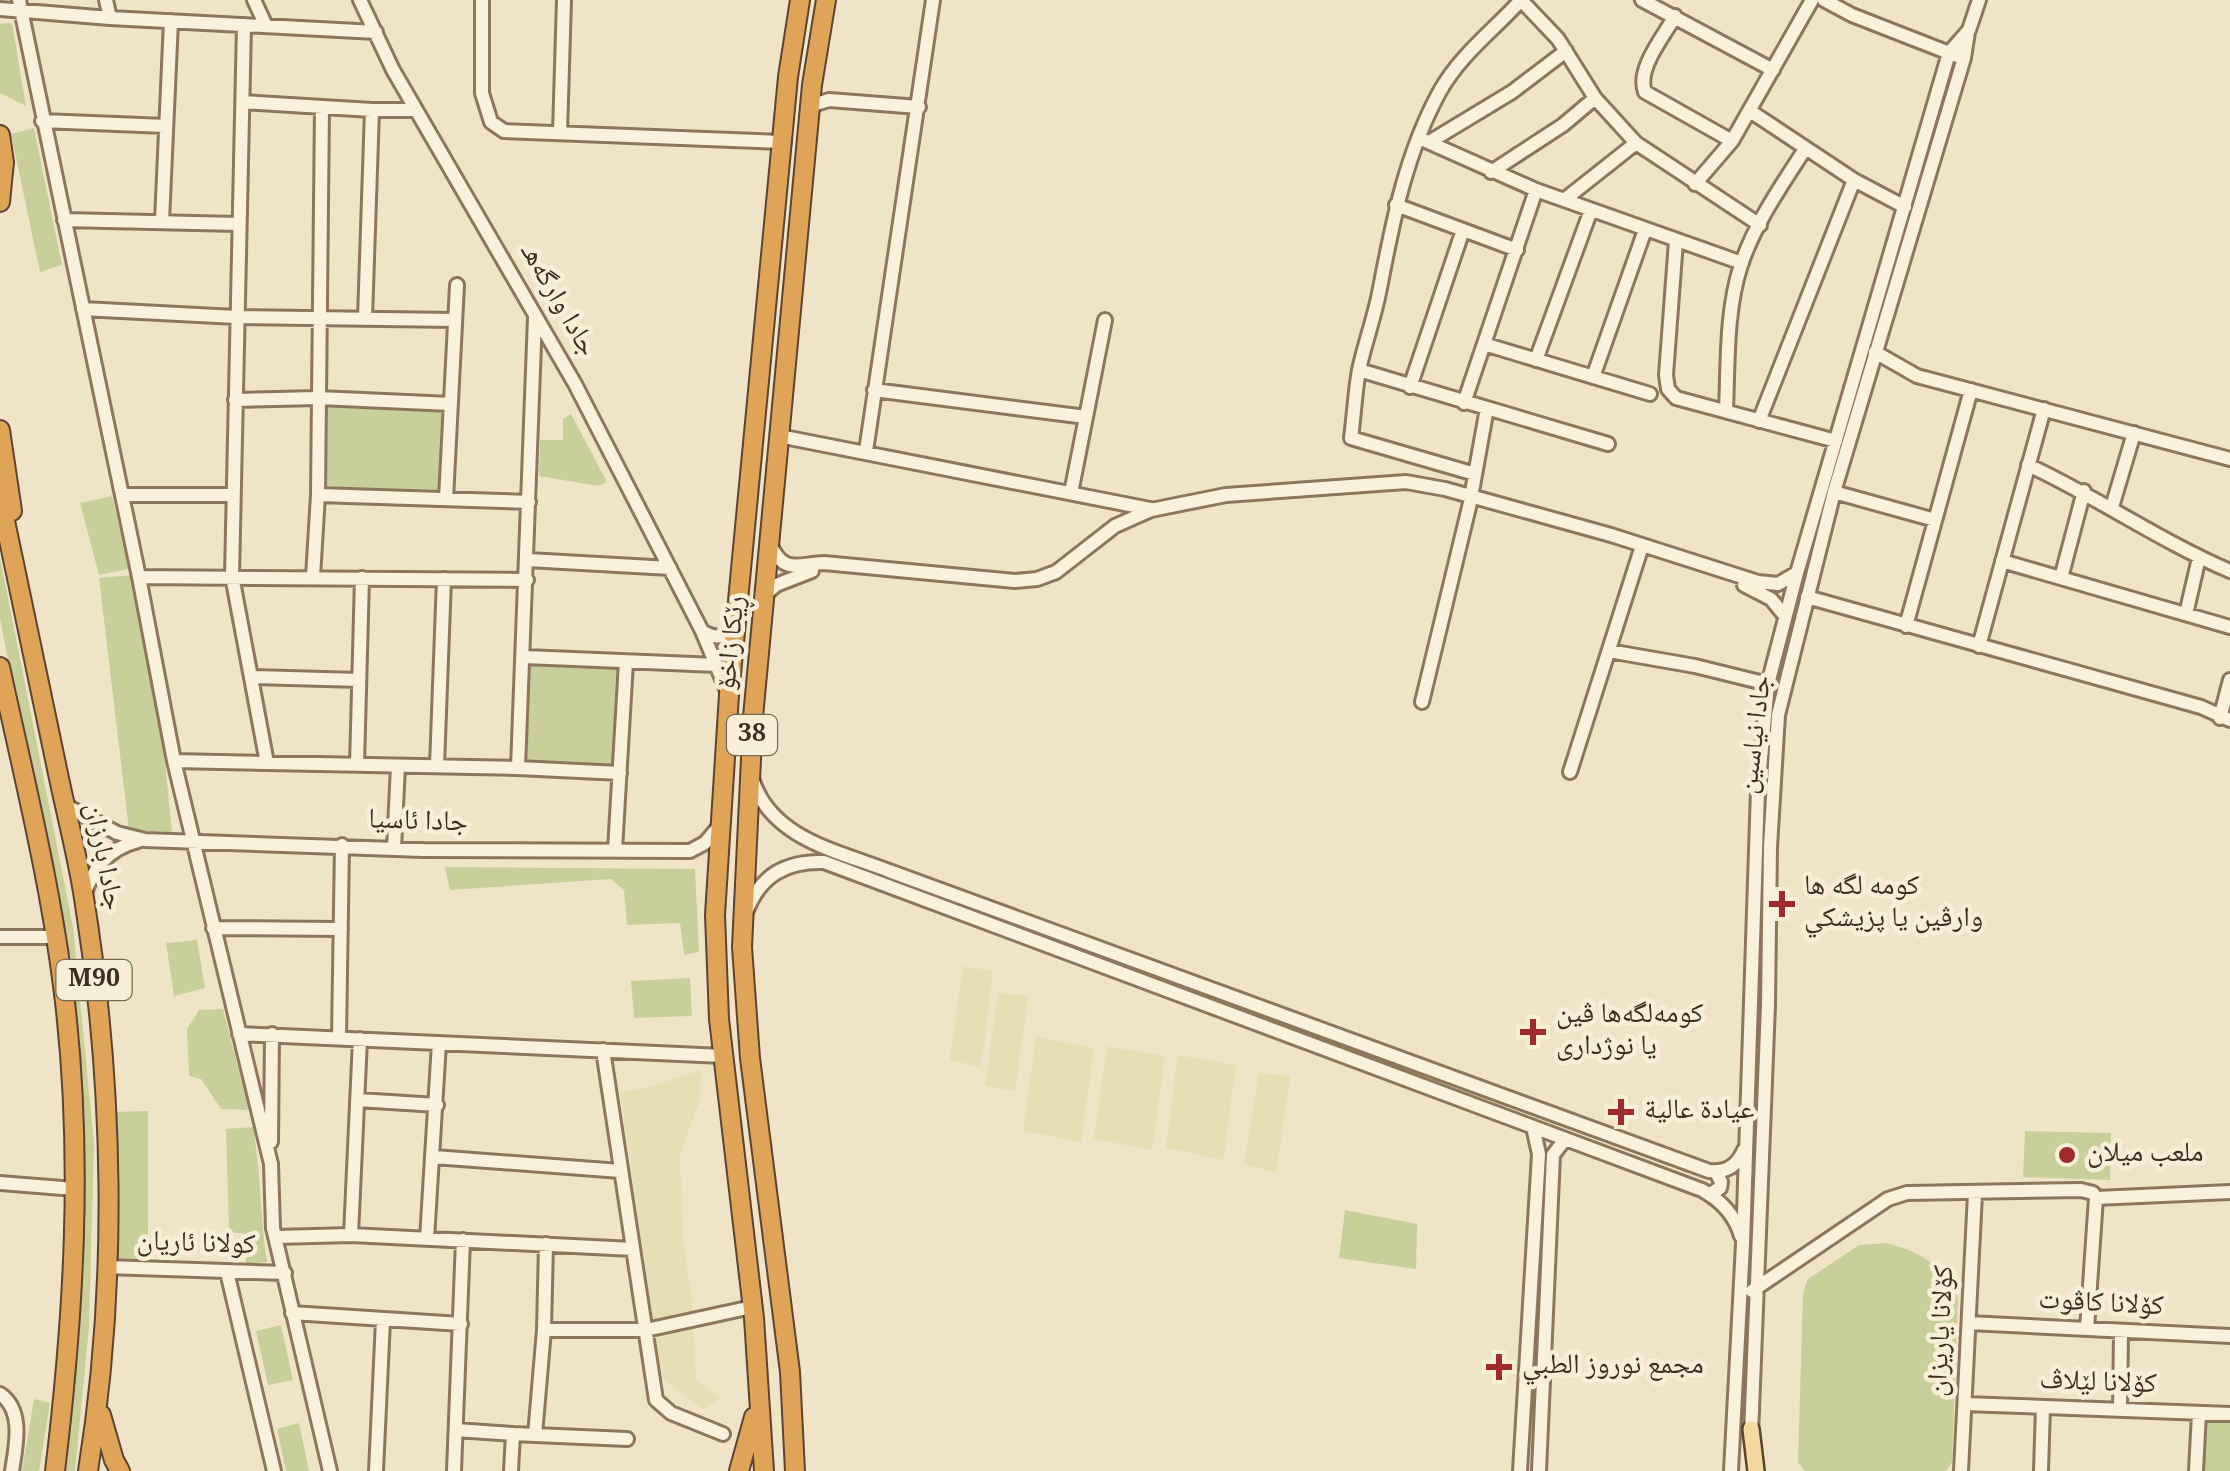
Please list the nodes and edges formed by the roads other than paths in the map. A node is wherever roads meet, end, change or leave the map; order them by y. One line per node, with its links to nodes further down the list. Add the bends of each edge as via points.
1 (106, 0): 18 (street)
2 (254, 0): 21 (street)
3 (360, 0): 23 (street, جادا وارگه‌هـ)
4 (482, 0): 40 (street, via 482,92 490,122 504,131)
5 (564, 0): 40 (street)
6 (800, 0): 44 (highway, ڕێکا زاخۆ / 38)
7 (826, 0): 28 (highway, ڕێکا زاخۆ / 38)
8 (933, 0): 33 (street)
9 (1521, 0): 24 (street); 42 (street, via 1460,61 1440,91)
10 (1642, 0): 17 (street)
11 (1812, 0): 27 (street)
12 (1824, 0): 15 (street)
13 (1979, 0): 22 (street, جادا نیاسین)
14 (20, 5): 16 (street); 18 (street); 38 (street)
15 (1850, 6): 25 (street)
16 (0, 9)
17 (1674, 16): 27 (street); 43 (street, via 1642,86)
18 (110, 18): 19 (street)
19 (171, 22): 20 (street); 39 (street)
20 (244, 25): 21 (street); 31 (street)
21 (266, 26): 23 (street)
22 (1969, 30): 25 (street); 26 (street, جادا نیاسین)
23 (376, 32): 35 (street, جادا وارگه‌هـ)
24 (1566, 51): 29 (street); 42 (street, via 1512,92)
25 (1949, 52): 26 (street); 54 (street, جادا نیاسین)
26 (1964, 58): 76 (street, جادا نیاسین)
27 (1773, 70): 37 (street)
28 (812, 85): 30 (street); 36 (highway, ڕێکا زاخۆ / 38)
29 (1596, 98): 45 (street); 47 (street)
30 (829, 100): 33 (street); 36 (street)
31 (243, 102): 32 (street); 58 (street)
32 (322, 108): 34 (street); 69 (street)
33 (919, 108): 83 (street)
34 (372, 110): 35 (street); 70 (street)
35 (416, 110): 67 (street, جادا وارگه‌هـ)
36 (810, 110): 74 (highway, ڕێکا زاخۆ / 38)
37 (1750, 112): 43 (street); 46 (street)
38 (42, 121): 39 (street); 56 (street)
39 (166, 126): 57 (street)
40 (560, 133): 44 (street)
41 (0, 135): 52 (highway)
42 (1425, 139): 47 (street); 53 (street)
43 (1732, 141): 49 (street)
44 (784, 142): 73 (highway, ڕێکا زاخۆ / 38)
45 (1636, 143): 49 (street); 51 (street)
46 (1805, 149): 48 (street); 59 (street)
47 (1491, 172): 50 (street)
48 (1854, 180): 54 (street); 94 (street)
49 (1694, 184): 59 (street)
50 (1536, 190): 51 (street); 63 (street)
51 (1564, 200): 55 (street)
52 (0, 202)
53 (1396, 204): 60 (street); 80 (street)
54 (1905, 207): 98 (street, جادا نیاسین)
55 (1591, 210): 61 (street); 77 (street)
56 (64, 220): 57 (street); 66 (street)
57 (162, 220): 58 (street)
58 (238, 224): 68 (street)
59 (1760, 224): 64 (street)
60 (1463, 230): 63 (street); 82 (street)
61 (1645, 230): 62 (street); 81 (street)
62 (1676, 241): 64 (street); 92 (street, via 1668,389 1676,398)
63 (1517, 250): 75 (street)
64 (1742, 263): 92 (street)
65 (457, 285): 71 (street)
66 (83, 309): 68 (street); 110 (street)
67 (535, 314): 114 (street); 124 (street, جادا وارگه‌هـ)
68 (236, 316): 69 (street); 87 (street)
69 (320, 317): 70 (street); 86 (street)
70 (365, 318): 71 (street)
71 (455, 320): 89 (street)
72 (1105, 320): 93 (street)
73 (766, 327): 74 (highway, via 775,337); 78 (highway, ڕێکا زاخۆ / 38)
74 (790, 328): 79 (highway, ڕێکا زاخۆ / 38)
75 (1484, 344): 77 (street); 88 (street)
76 (1875, 352): 84 (street, via 1917,376); 104 (street, جادا نیاسین)
77 (1536, 360): 81 (street)
78 (762, 365): 79 (highway, via 777,358); 141 (highway, ڕێکا زاخۆ / 38)
79 (786, 366): 97 (highway, ڕێکا زاخۆ / 38)
80 (1359, 370): 82 (street); 103 (street, via 1351,438)
81 (1593, 377): 85 (street)
82 (1410, 387): 88 (street)
83 (874, 390): 93 (street); 100 (street)
84 (1971, 390): 91 (street); 117 (street)
85 (1650, 394)
86 (319, 398): 87 (street); 89 (street); 109 (street)
87 (235, 400): 108 (street)
88 (1464, 403): 90 (street)
89 (451, 404): 112 (street)
90 (1487, 408): 99 (street); 103 (street)
91 (2044, 410): 96 (street); 102 (street)
92 (1726, 411): 94 (street)
93 (1086, 417): 107 (street)
94 (1760, 421): 98 (street)
95 (0, 430): 128 (highway)
96 (2134, 433): 101 (street); 115 (street)
97 (779, 436): 100 (street); 118 (highway, ڕێکا زاخۆ / 38)
98 (1836, 441): 104 (street, جادا نیاسین)
99 (1608, 444)
100 (866, 451): 107 (street)
101 (2230, 458)
102 (2028, 465): 105 (street); 122 (street)
103 (1475, 474): 113 (street)
104 (1832, 474): 106 (street, جادا نیاسین); 126 (street, جادا نیاسین)
105 (2084, 491): 115 (street); 132 (street)
106 (1834, 492): 117 (street); 138 (street, جادا نیاسین)
107 (1071, 493): 116 (street)
108 (233, 495): 110 (street); 127 (street)
109 (318, 495): 112 (street); 130 (street)
110 (122, 496): 129 (street)
111 (0, 498): 128 (highway, جادا بارزان / M90)
112 (446, 499): 114 (street)
113 (1470, 500): 116 (street, via 1406,482 1226,495); 119 (street); 135 (street, via 1411,489 1196,508 1133,525 1074,571 1041,586 828,570); 136 (street, via 1611,534); 156 (street)
114 (529, 502): 121 (street)
115 (2112, 508): 120 (street)
116 (1153, 510): 123 (street, via 1115,526 1070,564 1037,580)
117 (1935, 520): 142 (street)
118 (770, 544): 123 (street); 137 (highway, ڕێکا زاخۆ / 38)
119 (1641, 549): 136 (street); 146 (street)
120 (2199, 558): 125 (street); 139 (street)
121 (528, 560): 124 (street); 134 (street)
122 (2002, 560): 132 (street); 145 (street)
123 (784, 563): 135 (street, via 780,574)
124 (670, 568): 144 (street, جادا وارگه‌هـ)
125 (2230, 571)
126 (1796, 573): 136 (street); 140 (street, جادا نیاسین)
127 (232, 576): 129 (street); 130 (street); 151 (street)
128 (16, 577): 167 (highway, جادا بارزان / M90)
129 (139, 577): 158 (street)
130 (314, 577): 131 (street)
131 (362, 578): 133 (street); 152 (street)
132 (2062, 578): 139 (street)
133 (444, 579): 134 (street); 162 (street)
134 (527, 580): 147 (street)
135 (786, 581): 137 (street)
136 (1771, 591): 140 (street)
137 (766, 594): 166 (highway, ڕێکا زاخۆ / 38)
138 (1807, 598): 142 (street); 224 (street, جادا نیاسین, via 1778,715)
139 (2186, 614): 143 (street)
140 (1785, 616): 154 (street, جادا نیاسین)
141 (737, 625): 144 (street, via 721,637); 155 (highway, ڕێکا زاخۆ / 38)
142 (1906, 626): 145 (street)
143 (2230, 626)
144 (702, 631): 150 (street, جادا وارگه‌هـ)
145 (1979, 646): 157 (street)
146 (1608, 651): 154 (street); 164 (street)
147 (525, 657): 148 (street); 163 (street)
148 (626, 662): 150 (street); 165 (street)
149 (0, 666): 183 (highway, M90)
150 (717, 666): 155 (street, جادا وارگه‌هـ)
151 (251, 677): 152 (street); 159 (street)
152 (359, 680): 160 (street)
153 (2230, 680): 157 (street)
154 (1768, 684): 202 (street, جادا نیاسین)
155 (729, 695): 168 (highway, ڕێکا زاخۆ / 38)
156 (1422, 702)
157 (2225, 719)
158 (174, 761): 159 (street); 170 (street)
159 (267, 763): 160 (street)
160 (357, 765): 161 (street)
161 (398, 766): 162 (street); 172 (street)
162 (438, 766): 163 (street)
163 (518, 768): 165 (street)
164 (1570, 772)
165 (620, 773): 173 (street)
166 (750, 774): 175 (street, via 772,817); 178 (highway, ڕێکا زاخۆ / 38)
167 (64, 805): 169 (street); 177 (highway, جادا بارزان / M90)
168 (721, 823): 174 (street, via 706,844); 176 (highway, ڕێکا زاخۆ / 38)
169 (145, 840): 170 (street, جادا ئاسيا); 177 (street, via 104,859)
170 (192, 840): 171 (street, جادا ئاسيا); 179 (street)
171 (342, 846): 172 (street, جادا ئاسيا); 180 (street)
172 (394, 848): 173 (street, جادا ئاسيا)
173 (615, 850): 174 (street, جادا ئاسيا)
174 (690, 852): 176 (street, via 712,868)
175 (885, 876): 178 (street, via 804,862 777,870 755,890); 181 (street); 184 (street)
176 (716, 886): 195 (highway, ڕێکا زاخۆ / 38)
177 (84, 896): 221 (highway, جادا بارزان / M90, via 106,1114)
178 (744, 917): 261 (highway, ڕێکا زاخۆ / 38, via 750,1058)
179 (213, 928): 180 (street); 188 (street)
180 (341, 929): 190 (street)
181 (1066, 935): 184 (street); 185 (street)
182 (0, 937): 183 (street)
183 (56, 938): 209 (highway, M90, via 70,1042)
184 (1056, 951): 186 (street)
185 (1232, 997): 186 (street); 187 (street)
186 (1226, 1014): 193 (street)
187 (1318, 1029): 193 (street); 196 (street)
188 (240, 1034): 189 (street); 205 (street)
189 (272, 1034): 190 (street); 205 (street)
190 (339, 1038): 191 (street)
191 (360, 1039): 192 (street); 197 (street)
192 (439, 1042): 194 (street); 198 (street)
193 (1312, 1045): 199 (street)
194 (603, 1050): 195 (street); 206 (street)
195 (723, 1056): 226 (highway, ڕێکا زاخۆ / 38)
196 (1487, 1092): 199 (street); 207 (street)
197 (358, 1100): 198 (street); 214 (street)
198 (437, 1104): 204 (street)
199 (1481, 1107): 200 (street)
200 (1533, 1127): 201 (street); 203 (street)
201 (1565, 1139): 203 (street); 211 (street)
202 (1745, 1148): 207 (street, via 1730,1169); 219 (street, جادا نیاسین)
203 (1546, 1154): 262 (street); 263 (street)
204 (434, 1158): 206 (street); 216 (street)
205 (271, 1164): 215 (street)
206 (621, 1171): 220 (street)
207 (1716, 1172): 211 (street, via 1722,1182)
208 (0, 1183): 209 (street)
209 (76, 1189): 251 (highway, M90)
210 (2230, 1192): 213 (street)
211 (1710, 1194): 219 (street, via 1732,1215)
212 (1975, 1194): 213 (street, via 2081,1190); 224 (street, via 1888,1198); 229 (street, کۆلانا یاریزان)
213 (2096, 1198): 231 (street)
214 (351, 1235): 215 (street); 216 (street)
215 (276, 1237): 223 (street)
216 (427, 1238): 217 (street)
217 (463, 1240): 218 (street); 230 (street)
218 (546, 1244): 220 (street); 232 (street)
219 (1743, 1244): 225 (street, جادا نیاسین)
220 (633, 1249): 233 (street)
221 (106, 1267): 222 (street, كولانا ئاريان); 238 (highway, جادا بارزان / M90)
222 (227, 1272): 223 (street, كولانا ئاريان); 254 (street)
223 (284, 1273): 227 (street)
224 (1757, 1288): 225 (street); 244 (street, جادا نیاسین)
225 (1740, 1292): 264 (street, جادا نیاسین)
226 (752, 1307): 233 (street); 236 (highway, ڕێکا زاخۆ / 38)
227 (292, 1313): 228 (street); 255 (street)
228 (383, 1320): 230 (street); 256 (street)
229 (1969, 1323): 231 (street, کۆلانا کاڤوت); 239 (street, کۆلانا یاریزان)
230 (460, 1324): 245 (street)
231 (2087, 1329): 234 (street, کۆلانا کاڤوت)
232 (544, 1330): 233 (street); 248 (street)
233 (646, 1330): 247 (street, via 656,1400 664,1410)
234 (2121, 1332): 235 (street, کۆلانا کاڤوت); 241 (street)
235 (2230, 1336)
236 (760, 1382): 259 (highway); 260 (highway, ڕێکا زاخۆ / 38)
237 (0, 1394): 250 (street, via 15,1412)
238 (99, 1400): 252 (highway, جادا بارزان / M90); 253 (highway)
239 (1965, 1404): 240 (street, کۆلانا لێلاڤ); 266 (street, کۆلانا یاریزان)
240 (2043, 1407): 241 (street, کۆلانا لێلاڤ); 267 (street)
241 (2120, 1410): 242 (street, کۆلانا لێلاڤ)
242 (2200, 1413): 243 (street, کۆلانا لێلاڤ); 268 (street)
243 (2230, 1414)
244 (1751, 1429): 265 (main road)
245 (456, 1430): 246 (street); 257 (street)
246 (513, 1434): 248 (street); 258 (street)
247 (722, 1434)
248 (535, 1435): 249 (street)
249 (627, 1439)
250 (12, 1471)
251 (55, 1471)
252 (88, 1471)
253 (120, 1471)
254 (274, 1471)
255 (330, 1471)
256 (376, 1471)
257 (454, 1471)
258 (510, 1471)
259 (740, 1471)
260 (764, 1471)
261 (797, 1471)
262 (1520, 1471)
263 (1539, 1471)
264 (1731, 1471)
265 (1753, 1471)
266 (1961, 1471)
267 (2041, 1471)
268 (2196, 1471)

